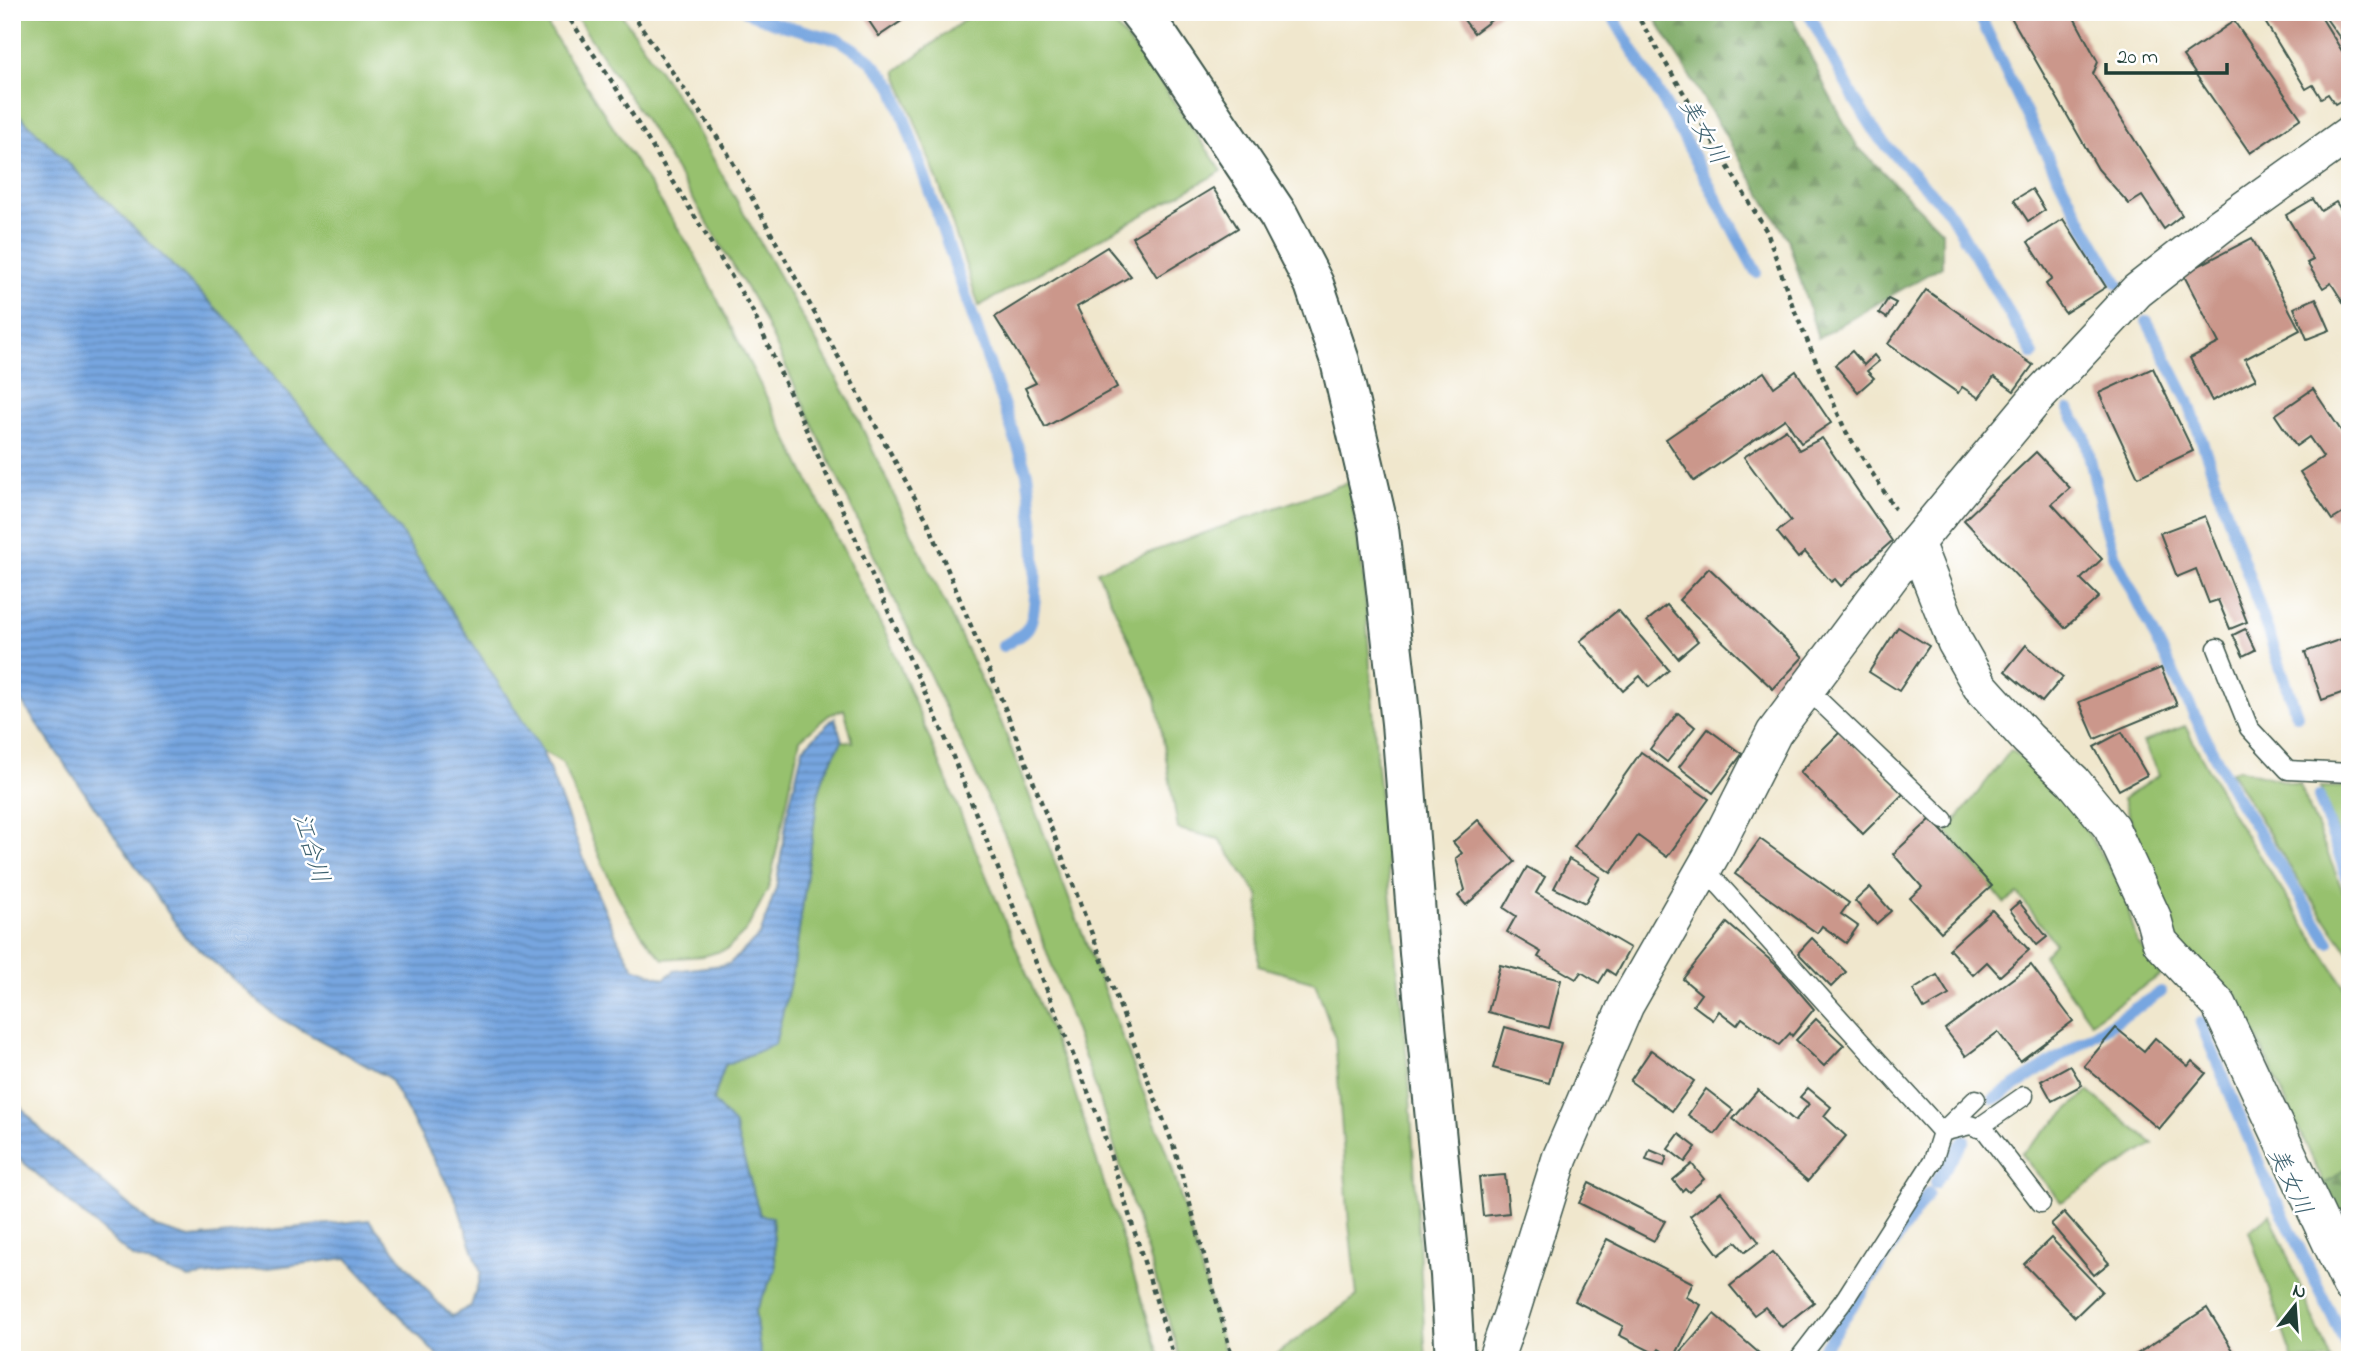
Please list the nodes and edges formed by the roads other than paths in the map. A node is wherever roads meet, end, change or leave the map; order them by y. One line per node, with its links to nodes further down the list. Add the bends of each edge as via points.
1 (1139, 12): 15 (street, via 1279,216 1314,284 1340,361 1379,528)
2 (2350, 133): 3 (street, via 2137,291 2035,400)
3 (1916, 543): 5 (street); 14 (street, via 1955,642 1980,686 2073,780 2111,827 2160,942 2219,1005)
4 (2217, 648): 6 (lane, via 2249,728 2288,770)
5 (1807, 689): 7 (lane); 8 (street, via 1774,733)
6 (2350, 773)
7 (1944, 820)
8 (1704, 868): 12 (lane); 16 (street, via 1626,1005 1560,1158)
9 (2024, 1096): 11 (lane)
10 (1976, 1099): 12 (lane)
11 (1978, 1128): 12 (lane, via 1970,1125); 13 (lane, via 1985,1130)
12 (1941, 1132): 17 (lane, via 1933,1161 1844,1300)
13 (2042, 1203)
14 (2350, 1284)
15 (1455, 1360)
16 (1494, 1360)
17 (1798, 1360)

